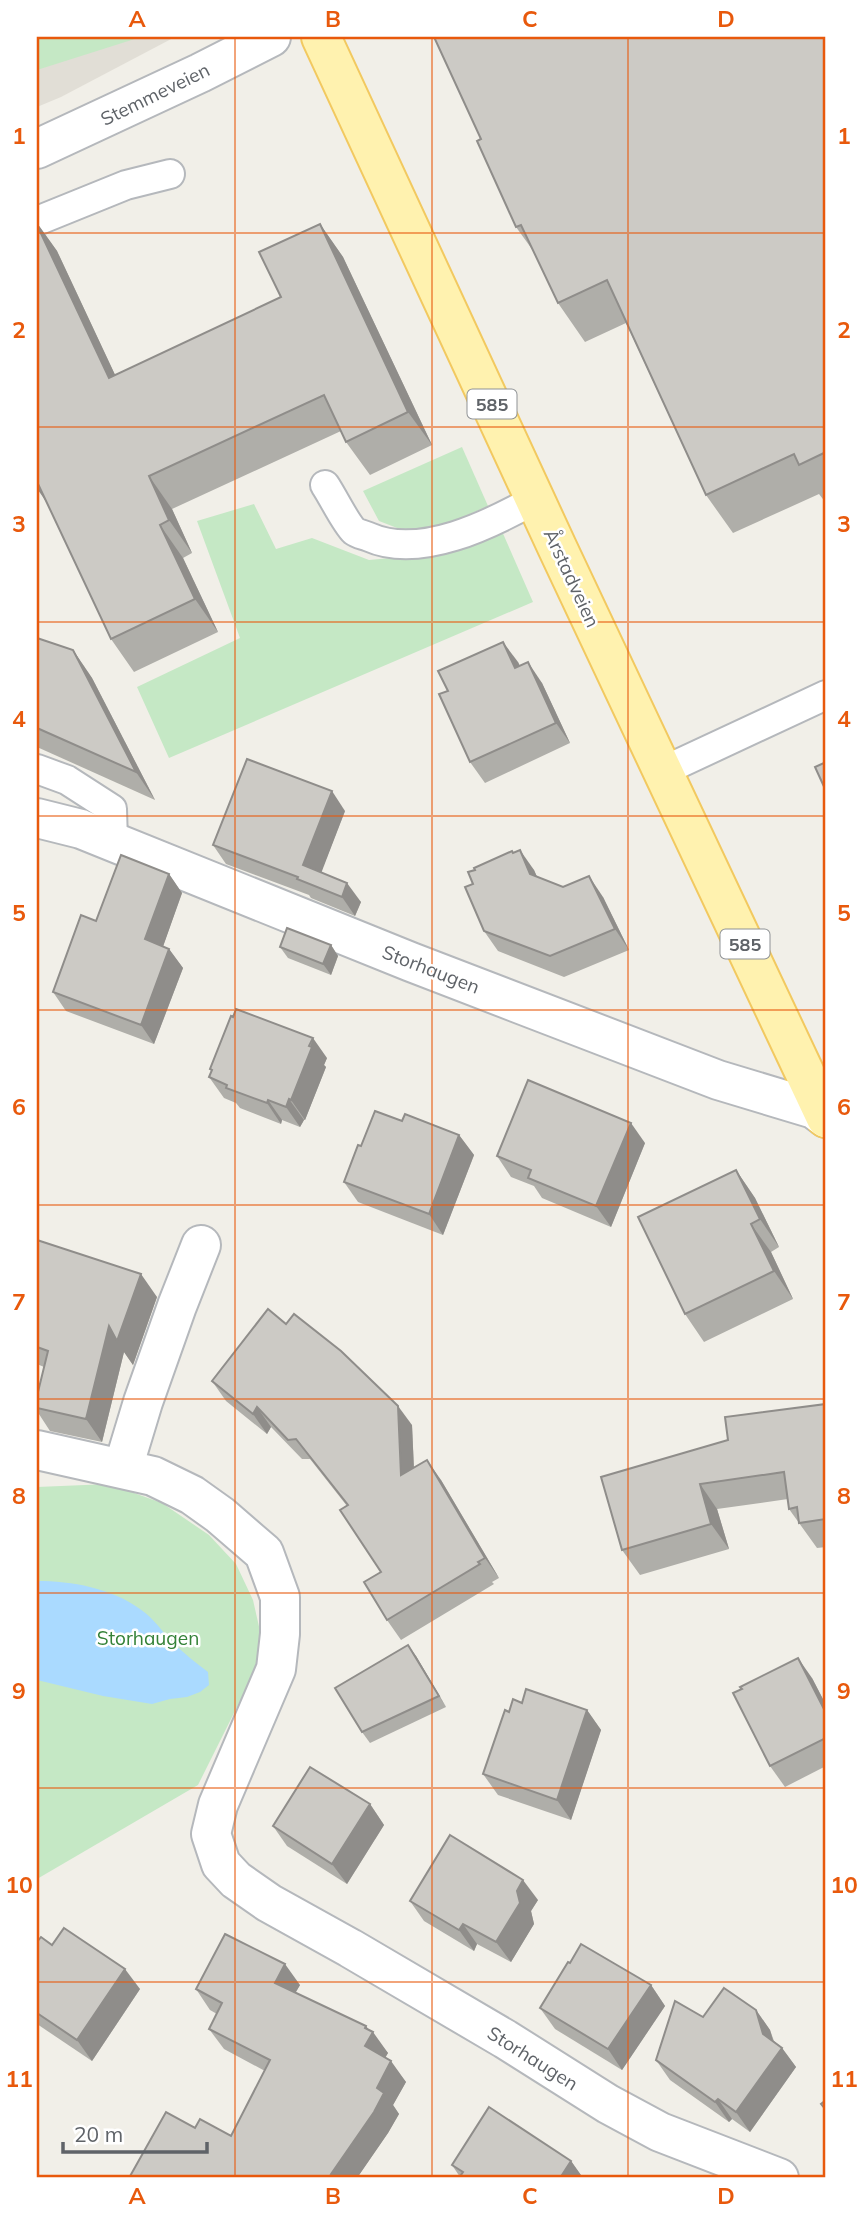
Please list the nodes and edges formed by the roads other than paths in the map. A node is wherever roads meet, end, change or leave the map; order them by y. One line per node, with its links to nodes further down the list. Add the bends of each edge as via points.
1 (271, 37): 3 (street, Stemmeveien)
2 (321, 37): 7 (main road, Årstadveien / 585)
3 (37, 149)
4 (170, 174): 5 (lane, via 126,185)
5 (37, 221)
6 (326, 485): 7 (lane, via 353,530 379,542 411,545 498,520)
7 (536, 499): 10 (main road, Årstadveien / 585)
8 (826, 695): 10 (lane)
9 (37, 769): 12 (lane, via 67,780 112,809)
10 (663, 771): 13 (main road, Årstadveien / 585)
11 (37, 818): 12 (street, Storhaugen)
12 (113, 842): 13 (street, Storhaugen, via 436,972 718,1080 814,1109)
13 (826, 1118)
14 (201, 1245): 16 (street, via 143,1402)
15 (37, 1450): 16 (street, Storhaugen)
16 (124, 1468): 17 (street, Storhaugen, via 192,1495 220,1515 264,1553 280,1597 276,1669 218,1805 211,1834 221,1864 269,1903 608,2104 660,2132)
17 (779, 2178)

